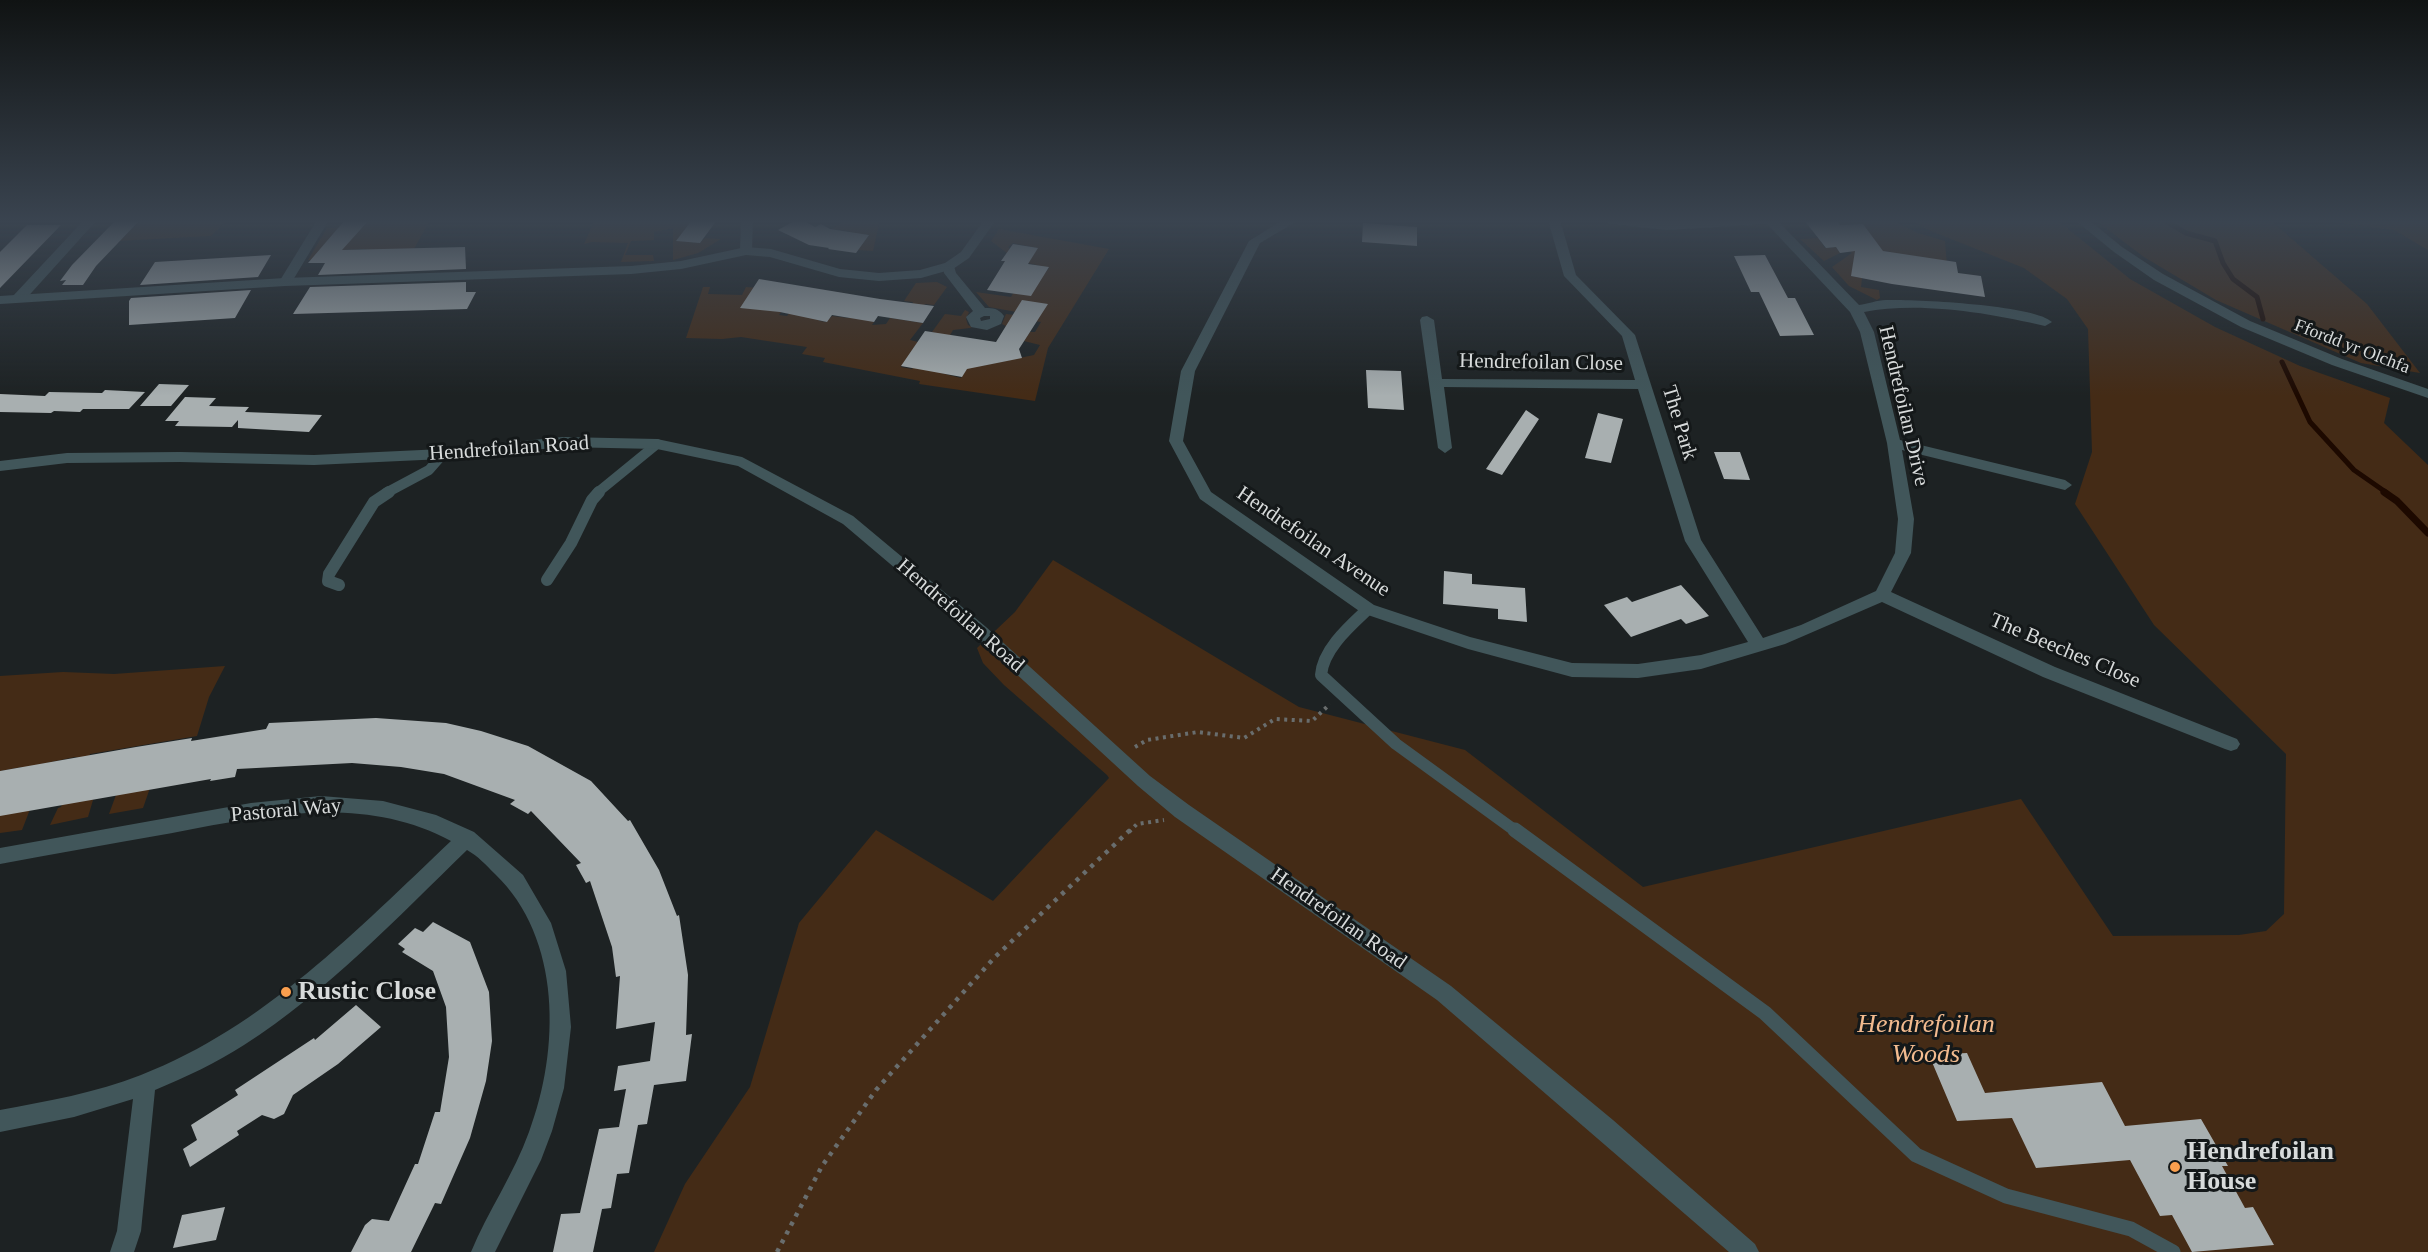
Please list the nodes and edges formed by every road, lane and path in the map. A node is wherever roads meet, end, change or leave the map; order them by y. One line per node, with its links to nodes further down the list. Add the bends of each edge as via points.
1 (37, 278): 10 (street)
2 (287, 278): 9 (street)
3 (388, 278): 9 (street)
4 (954, 278): 13 (street)
5 (1236, 278): 28 (street, Hendrefoilan Avenue, via 1188,371 1176,441 1205,495)
6 (1572, 278): 17 (street, The Park, via 1628,335)
7 (1826, 278): 12 (street, Hendrefoilan Drive)
8 (2161, 278): 18 (street, Ffordd yr Olchfa, via 2303,350)
9 (285, 282): 10 (street)
10 (18, 299): 11 (street)
11 (0, 300)
12 (1856, 310): 15 (street, via 1884,304 1946,306 2021,315); 19 (street, Hendrefoilan Drive, via 1867,333)
13 (981, 312)
14 (1427, 320): 16 (street, Hendrefoilan Close)
15 (2045, 322)
16 (1436, 383): 17 (street, Hendrefoilan Close); 21 (street, Hendrefoilan Close)
17 (1645, 385): 29 (street, The Park, via 1693,540)
18 (2428, 394)
19 (1894, 443): 24 (street); 27 (street, Hendrefoilan Drive, via 1906,519 1903,553)
20 (657, 444): 22 (street, Hendrefoilan Road, via 563,442); 25 (lane, via 592,500); 32 (street, Hendrefoilan Road, via 742,462 848,520 980,631)
21 (1445, 448)
22 (443, 454): 23 (street, Hendrefoilan Road, via 314,460 67,458); 26 (lane, via 436,466 419,478 374,502 329,574 328,581)
23 (0, 466)
24 (2065, 485)
25 (547, 580)
26 (339, 585)
27 (1882, 595): 29 (street, Hendrefoilan Avenue, via 1785,638); 31 (street, The Beeches Close, via 2049,672)
28 (1368, 609): 29 (street, Hendrefoilan Avenue, via 1468,643 1572,670 1638,671 1701,662); 30 (lane, via 1341,637 1320,670)
29 (1759, 645)
30 (1334, 688): 32 (path, via 1328,708 1312,721 1275,719 1244,738 1198,732 1147,740); 42 (lane, via 1396,744 1765,1013 1916,1155 2007,1196 2131,1229)
31 (2232, 744)
32 (1119, 757): 33 (street, Hendrefoilan Road)
33 (1182, 811): 40 (path, via 1165,820 1137,824 994,958 876,1090 822,1166); 41 (street, Hendrefoilan Road, via 1444,993)
34 (467, 838): 35 (street, Pastoral Way, via 442,825 387,809 322,804 248,811); 36 (street, via 289,1002 212,1052); 39 (street, Pastoral Way, via 507,869 537,911 555,962 560,990 561,1021 553,1089 543,1125 529,1162)
35 (0, 856)
36 (145, 1084): 37 (street); 38 (street, via 129,1231)
37 (0, 1121)
38 (122, 1252)
39 (483, 1252)
40 (777, 1252)
41 (1748, 1252)
42 (2173, 1252)

